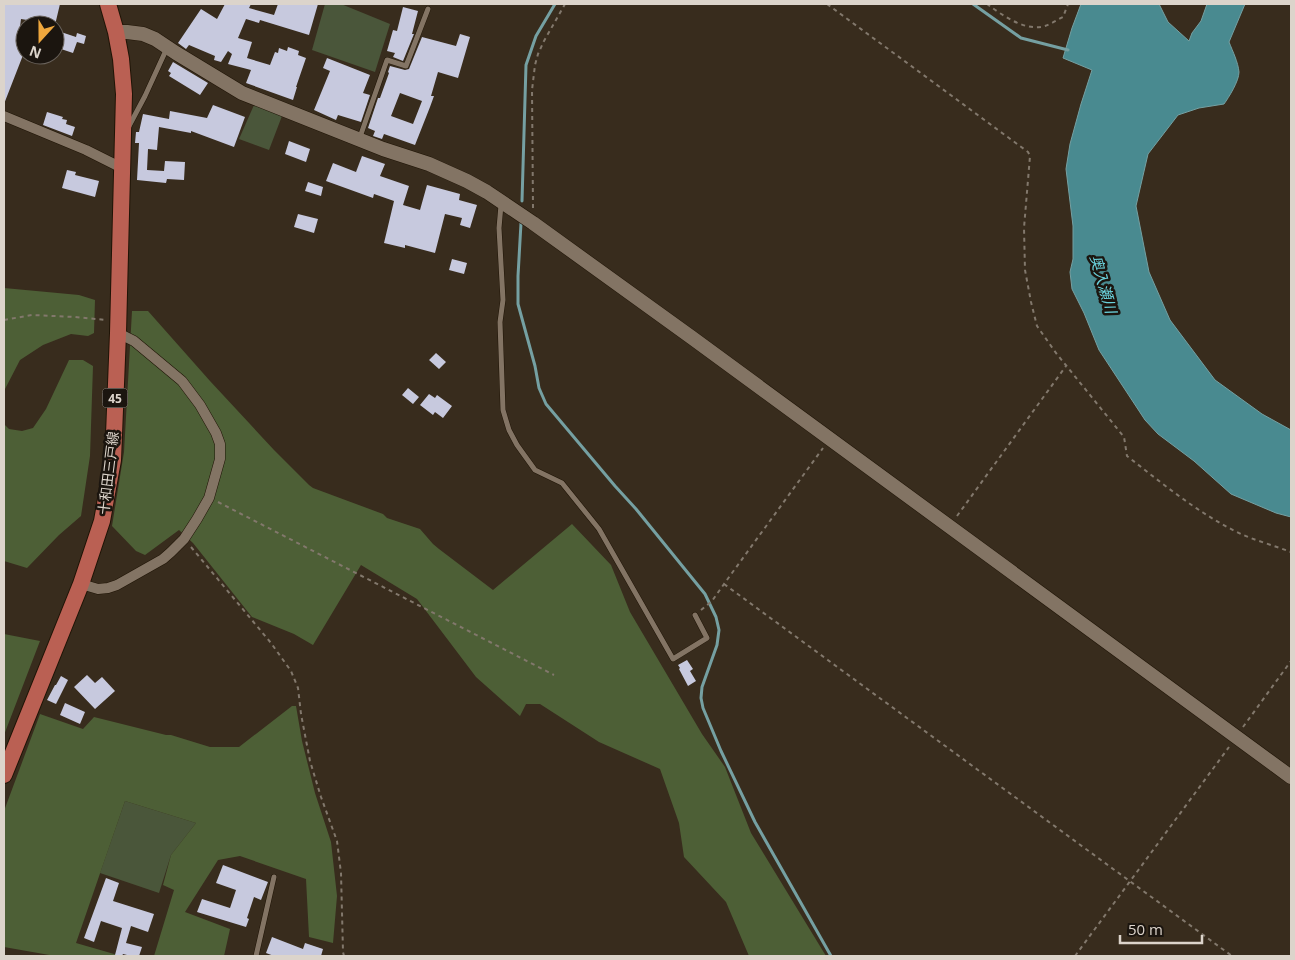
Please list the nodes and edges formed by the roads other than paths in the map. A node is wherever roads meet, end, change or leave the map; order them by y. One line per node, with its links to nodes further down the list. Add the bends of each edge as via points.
1 (108, 4): 3 (main road, 十和田三戸線 / 45)
2 (428, 9): 7 (lane, via 406,66 387,60)
3 (116, 32): 4 (street, via 143,34); 6 (main road, 十和田三戸線 / 45, via 124,94)
4 (168, 48): 6 (lane); 7 (street, via 242,93)
5 (4, 116): 8 (street)
6 (123, 139): 8 (main road, 十和田三戸線 / 45)
7 (359, 140): 9 (street, via 429,164 467,181)
8 (122, 168): 10 (main road, 十和田三戸線 / 45)
9 (501, 202): 12 (lane, via 503,410 509,430 535,470 562,483 599,529 673,659 707,638); 14 (street, via 830,438)
10 (118, 327): 11 (main road, 十和田三戸線 / 45, via 113,460 102,521); 11 (street, via 182,381 216,433 220,459 209,498 197,519 184,539 163,558 108,588)
11 (81, 584): 13 (main road, 十和田三戸線 / 45)
12 (696, 615)
13 (4, 775)
14 (1291, 777)
15 (274, 877): 16 (lane)
16 (256, 956)

